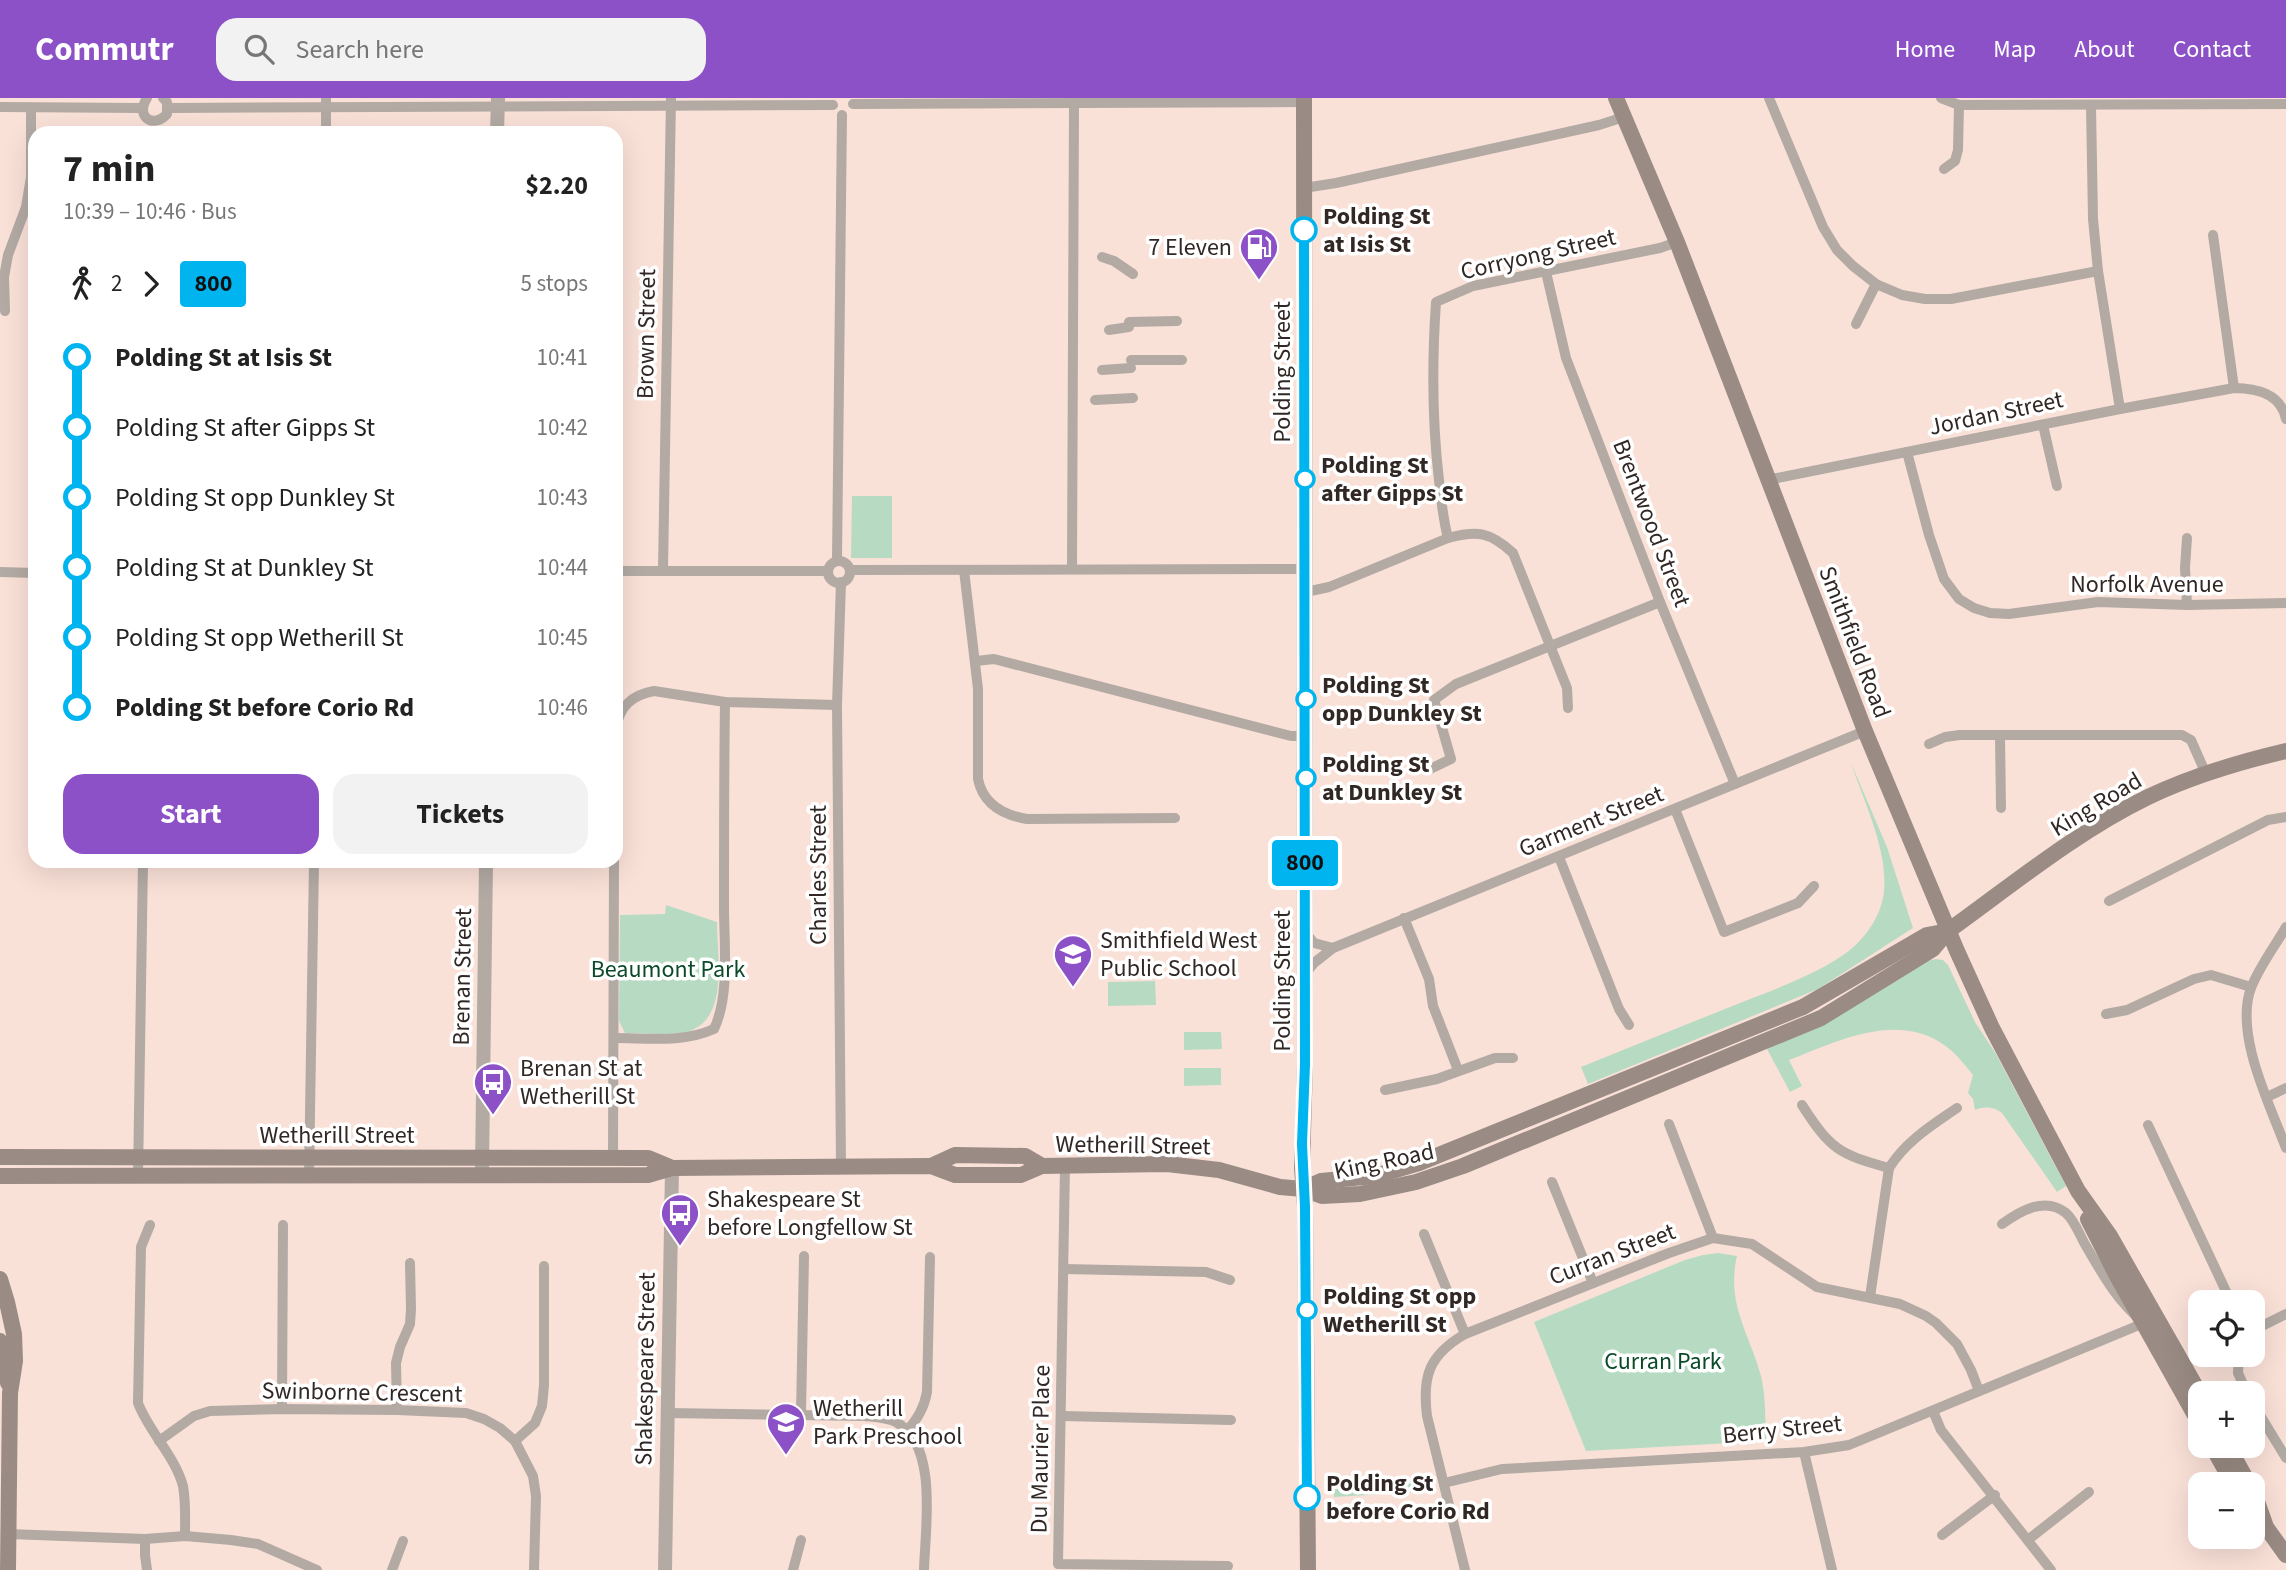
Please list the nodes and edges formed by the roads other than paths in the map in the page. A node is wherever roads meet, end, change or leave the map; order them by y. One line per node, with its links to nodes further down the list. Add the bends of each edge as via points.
1 (1616, 98): 21 (main road, Smithfield Road)
2 (1769, 98): 37 (street, via 1823,227 1853,267)
3 (1941, 98): 16 (street)
4 (1151, 100): 5 (street); 15 (street)
5 (1304, 100): 28 (main road, Polding Street)
6 (834, 101): 10 (street); 20 (street, via 836,113)
7 (851, 101): 8 (street); 20 (street, via 850,112)
8 (998, 101): 15 (street)
9 (497, 102): 10 (street); 13 (street); 26 (street)
10 (671, 102): 58 (street, Brown Street)
11 (145, 103): 19 (street); 23 (street, via 146,118)
12 (166, 103): 13 (street); 24 (street, via 167,114)
13 (326, 103): 25 (street)
14 (2286, 104): 17 (street)
15 (1074, 105): 56 (street)
16 (1959, 105): 17 (street); 27 (street, via 1958,150 1955,161)
17 (2091, 106): 34 (street)
18 (0, 107): 19 (street)
19 (31, 108): 22 (street)
20 (842, 115): 55 (street)
21 (1625, 117): 28 (street); 31 (main road, Smithfield Road)
22 (31, 126)
23 (153, 126)
24 (155, 126)
25 (326, 126)
26 (497, 126)
27 (1944, 169)
28 (1304, 188): 57 (main road, Polding Street)
29 (28, 192): 32 (street)
30 (2213, 235): 44 (street)
31 (1677, 242): 35 (street, Corryong Street); 51 (main road, Smithfield Road)
32 (4, 256): 38 (street)
33 (1102, 257): 36 (street)
34 (2098, 271): 37 (street, via 1951,299 1902,295); 47 (street)
35 (1546, 272): 53 (street, Corryong Street, via 1473,286 1436,302 1434,439); 67 (street, Brentwood Street, via 1566,358)
36 (1133, 274)
37 (1877, 284): 40 (street)
38 (5, 311)
39 (1177, 321): 41 (street)
40 (1856, 324)
41 (1109, 330)
42 (1182, 360): 43 (street)
43 (1102, 370)
44 (2234, 388): 47 (street, Jordan Street); 48 (street, via 2264,392)
45 (1133, 398): 46 (street)
46 (1095, 400)
47 (2120, 409): 49 (street, Jordan Street)
48 (2286, 419)
49 (2043, 425): 50 (street, Jordan Street); 52 (street)
50 (1907, 452): 51 (street, Jordan Street); 69 (street, Norfolk Avenue, via 1944,579 1959,599 1974,608 2009,614 2098,602)
51 (1767, 480): 76 (main road, Smithfield Road)
52 (2057, 486)
53 (1448, 538): 66 (street, via 1329,587); 70 (street, via 1481,533 1499,540 1513,553)
54 (2187, 538): 69 (street)
55 (837, 560): 59 (street); 61 (street)
56 (1072, 569): 57 (street); 60 (street)
57 (1305, 569): 66 (main road, Polding Street)
58 (663, 570): 61 (street); 63 (street)
59 (850, 570): 60 (street); 65 (street)
60 (964, 570): 71 (street)
61 (828, 571): 65 (street, via 831,580)
62 (0, 572): 64 (street)
63 (623, 572)
64 (28, 573)
65 (841, 582): 73 (street, Charles Street)
66 (1306, 592): 77 (main road, Polding Street)
67 (1660, 603): 70 (street); 83 (street, Brentwood Street)
68 (2286, 603): 69 (street, Norfolk Avenue)
69 (2187, 605)
70 (1551, 646): 75 (street, via 1567,688); 81 (street, via 1456,684 1434,701 1451,759)
71 (976, 661): 77 (street, via 994,659 1278,733); 87 (street, via 978,779 981,791 997,809 1027,819)
72 (724, 702): 73 (street); 74 (street, via 665,692 642,693); 104 (street, via 720,1017 714,1029 697,1037)
73 (837, 705): 120 (street, Charles Street)
74 (623, 708)
75 (1568, 708)
76 (1865, 731): 83 (street, Garment Street); 98 (main road, Smithfield Road)
77 (1306, 736): 97 (main road, Polding Street)
78 (2000, 736): 79 (street, via 1952,736); 82 (street, via 2182,735 2192,740); 84 (street)
79 (1929, 744)
80 (2286, 751): 82 (main road, King Road)
81 (1428, 770)
82 (2206, 774): 98 (main road, King Road, via 2101,823)
83 (1735, 784): 85 (street, Garment Street)
84 (2001, 808)
85 (1675, 809): 88 (street, Garment Street); 93 (street, via 1724,932 1798,902)
86 (2286, 817): 94 (street, via 2268,820)
87 (1175, 818)
88 (1559, 858): 95 (street, Garment Street); 103 (street)
89 (143, 868): 116 (street)
90 (314, 868): 117 (street)
91 (486, 868): 118 (street, Brenan Street)
92 (614, 868): 104 (street)
93 (1814, 886)
94 (2109, 901)
95 (1404, 918): 99 (street, Garment Street); 106 (street)
96 (2286, 927): 101 (street)
97 (1305, 932): 99 (street, via 1314,943); 100 (main road, Polding Street)
98 (1948, 932): 129 (main road, King Road, via 1933,949 1821,1018 1475,1161 1416,1182 1360,1194 1322,1196); 130 (main road, Smithfield Road, via 1992,1028)
99 (1333, 948): 100 (street, Garment Street)
100 (1305, 974): 129 (main road, Polding Street)
101 (2251, 987): 102 (street, via 2211,975 2127,1010); 109 (street, via 2246,1022)
102 (2106, 1014)
103 (1629, 1025)
104 (614, 1038): 119 (street)
105 (1513, 1058): 106 (street, via 1495,1058)
106 (1458, 1070): 108 (street)
107 (2286, 1088): 109 (street)
108 (1385, 1090)
109 (2267, 1097): 114 (street)
110 (1802, 1105): 123 (street, via 1820,1132 1840,1150)
111 (1957, 1108): 123 (street, via 1914,1138)
112 (1669, 1124): 137 (street)
113 (2148, 1125): 146 (street)
114 (2286, 1149)
115 (0, 1157): 116 (main road, Wetherill Street)
116 (138, 1158): 117 (main road, Wetherill Street); 124 (street)
117 (309, 1158): 118 (main road, Wetherill Street); 126 (street)
118 (482, 1158): 119 (main road, Wetherill Street); 127 (street, Brenan Street)
119 (613, 1158): 122 (main road, Wetherill Street, via 648,1158)
120 (841, 1166): 121 (main road, Wetherill Street, via 931,1166 955,1156 1024,1156 1042,1166); 122 (main road, Wetherill Street)
121 (1065, 1166): 129 (main road, Wetherill Street, via 1191,1166); 142 (street, Du Maurier Place)
122 (672, 1168): 127 (main road, Wetherill Street, via 648,1175); 161 (street, Shakespeare Street)
123 (1889, 1168): 147 (street)
124 (138, 1176): 125 (main road, Wetherill Street); 126 (main road, Wetherill Street)
125 (4, 1177)
126 (309, 1177): 127 (main road, Wetherill Street)
127 (482, 1177)
128 (1552, 1182): 145 (street)
129 (1303, 1189): 197 (main road, Polding Street)
130 (2078, 1191): 131 (main road, Smithfield Road); 135 (main road, Smithfield Road)
131 (2076, 1212): 133 (street, via 2036,1206); 149 (main road, Smithfield Road)
132 (283, 1224): 158 (street)
133 (2002, 1224)
134 (150, 1225): 167 (street, via 141,1247 138,1403)
135 (2105, 1229): 149 (main road, via 2144,1311); 153 (main road, Smithfield Road)
136 (1424, 1234): 151 (street)
137 (1713, 1238): 145 (street, Curran Street); 147 (street, Curran Street, via 1752,1244 1817,1287)
138 (804, 1256): 162 (street)
139 (930, 1258): 166 (street, via 928,1392)
140 (410, 1263): 159 (street, via 410,1324 396,1363)
141 (544, 1266): 168 (street, via 542,1406 535,1423)
142 (1065, 1269): 144 (street, via 1206,1272); 163 (street, Du Maurier Place)
143 (0, 1279): 156 (main road, via 14,1334 15,1360)
144 (1230, 1280)
145 (1593, 1283): 151 (street, Curran Street)
146 (2225, 1290)
147 (1870, 1297): 155 (street, Curran Street, via 1908,1307 1936,1323 1957,1344)
148 (2286, 1314): 150 (street)
149 (2144, 1323): 154 (main road, via 2154,1329); 155 (street, Berry Street); 157 (main road, Smithfield Road)
150 (2265, 1325)
151 (1465, 1334): 171 (street, Curran Street, via 1439,1354 1425,1380 1427,1416)
152 (0, 1341): 156 (main road)
153 (2192, 1381)
154 (2188, 1383)
155 (1979, 1391): 160 (street, Berry Street)
156 (7, 1401): 176 (main road)
157 (2188, 1402)
158 (282, 1409): 159 (street, Swinborne Crescent); 167 (street, Swinborne Crescent, via 210,1411 194,1416)
159 (397, 1410): 168 (street, Swinborne Crescent, via 466,1413 500,1428)
160 (1933, 1411): 169 (street, Berry Street, via 1849,1444); 173 (street, via 1941,1430)
161 (667, 1413): 162 (street); 194 (street, Shakespeare Street)
162 (801, 1414): 166 (street, via 881,1418)
163 (1062, 1416): 164 (street); 187 (street, Du Maurier Place, via 1058,1564)
164 (1231, 1420)
165 (2265, 1423): 170 (street)
166 (907, 1431): 196 (street, via 924,1460)
167 (159, 1441): 178 (street, via 183,1487)
168 (514, 1441): 193 (street, Swinborne Crescent, via 533,1476)
169 (1804, 1452): 171 (street, Berry Street, via 1502,1469); 199 (street)
170 (2286, 1458)
171 (1444, 1483): 198 (street, Curran Street)
172 (2089, 1492): 181 (street)
173 (1995, 1496): 177 (street); 181 (street)
174 (2265, 1509): 184 (main road)
175 (2265, 1524): 185 (main road)
176 (8, 1534): 180 (street); 189 (main road)
177 (1942, 1535)
178 (185, 1536): 180 (street); 186 (street, via 258,1544)
179 (2265, 1538): 188 (main road)
180 (145, 1539): 190 (street)
181 (2029, 1539): 200 (street)
182 (801, 1540): 195 (street)
183 (403, 1541): 192 (street)
184 (2286, 1542)
185 (2286, 1555)
186 (292, 1565): 191 (street)
187 (1228, 1566)
188 (2286, 1568)
189 (8, 1570)
190 (147, 1570)
191 (317, 1570)
192 (392, 1570)
193 (534, 1570)
194 (665, 1570)
195 (793, 1570)
196 (924, 1570)
197 (1308, 1570)
198 (1465, 1570)
199 (1832, 1570)
200 (2052, 1570)

